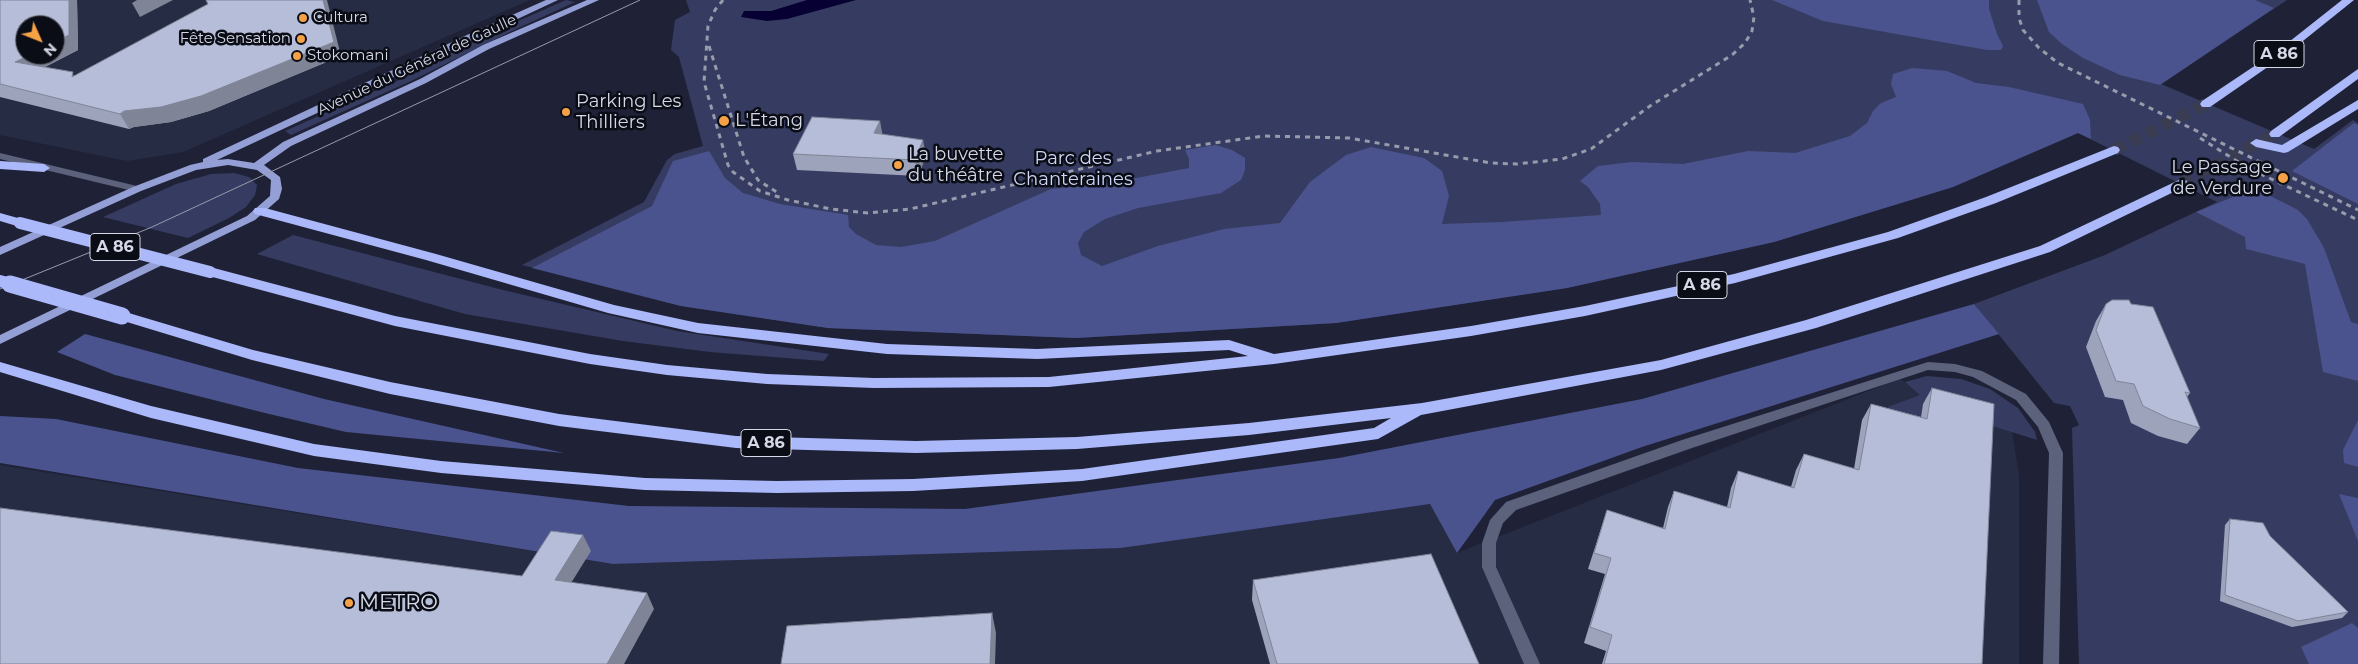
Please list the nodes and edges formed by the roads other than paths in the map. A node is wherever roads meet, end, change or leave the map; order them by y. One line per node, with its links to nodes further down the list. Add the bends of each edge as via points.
1 (554, 0): 13 (main road, Avenue du Général de Gaulle)
2 (595, 0): 12 (main road, Avenue du Général de Gaulle, via 486,47 423,81 287,144)
3 (2349, 0): 5 (highway, A 86, via 2284,51)
4 (2358, 73): 7 (highway)
5 (2206, 104)
6 (2358, 104): 8 (highway, via 2284,149)
7 (2275, 134)
8 (2256, 143)
9 (2114, 150): 22 (highway, A 86, via 1991,200 1893,235 1735,278 1472,331)
10 (0, 156): 14 (street)
11 (0, 166): 14 (highway)
12 (256, 166): 13 (main road, via 228,162); 17 (main road, via 276,179 277,189 275,196)
13 (194, 167): 16 (main road)
14 (44, 168): 16 (street)
15 (2181, 183): 24 (highway, A 86, via 2045,249 1811,324 1660,365)
16 (137, 190): 19 (main road)
17 (260, 211): 21 (main road, via 216,236); 22 (highway, via 613,310 698,328 878,348 1017,353 1229,345)
18 (0, 217): 22 (highway, A 86, bridge, via 395,321 609,362 766,379 874,383 1049,382)
19 (0, 251)
20 (0, 281): 24 (highway, A 86, bridge, via 252,355 390,388 559,420 736,442 916,447 1077,443 1249,429)
21 (0, 340)
22 (1274, 359)
23 (0, 367): 24 (highway, via 151,412 314,450 441,467 645,484 777,487 913,485 1082,475 1378,433)
24 (1422, 409)
25 (1532, 664): 26 (street, via 1489,567 1489,543 1494,528 1497,520 1511,506 1687,444 1928,366 1977,374 2021,397 2044,425 2056,453)
26 (2051, 664)

